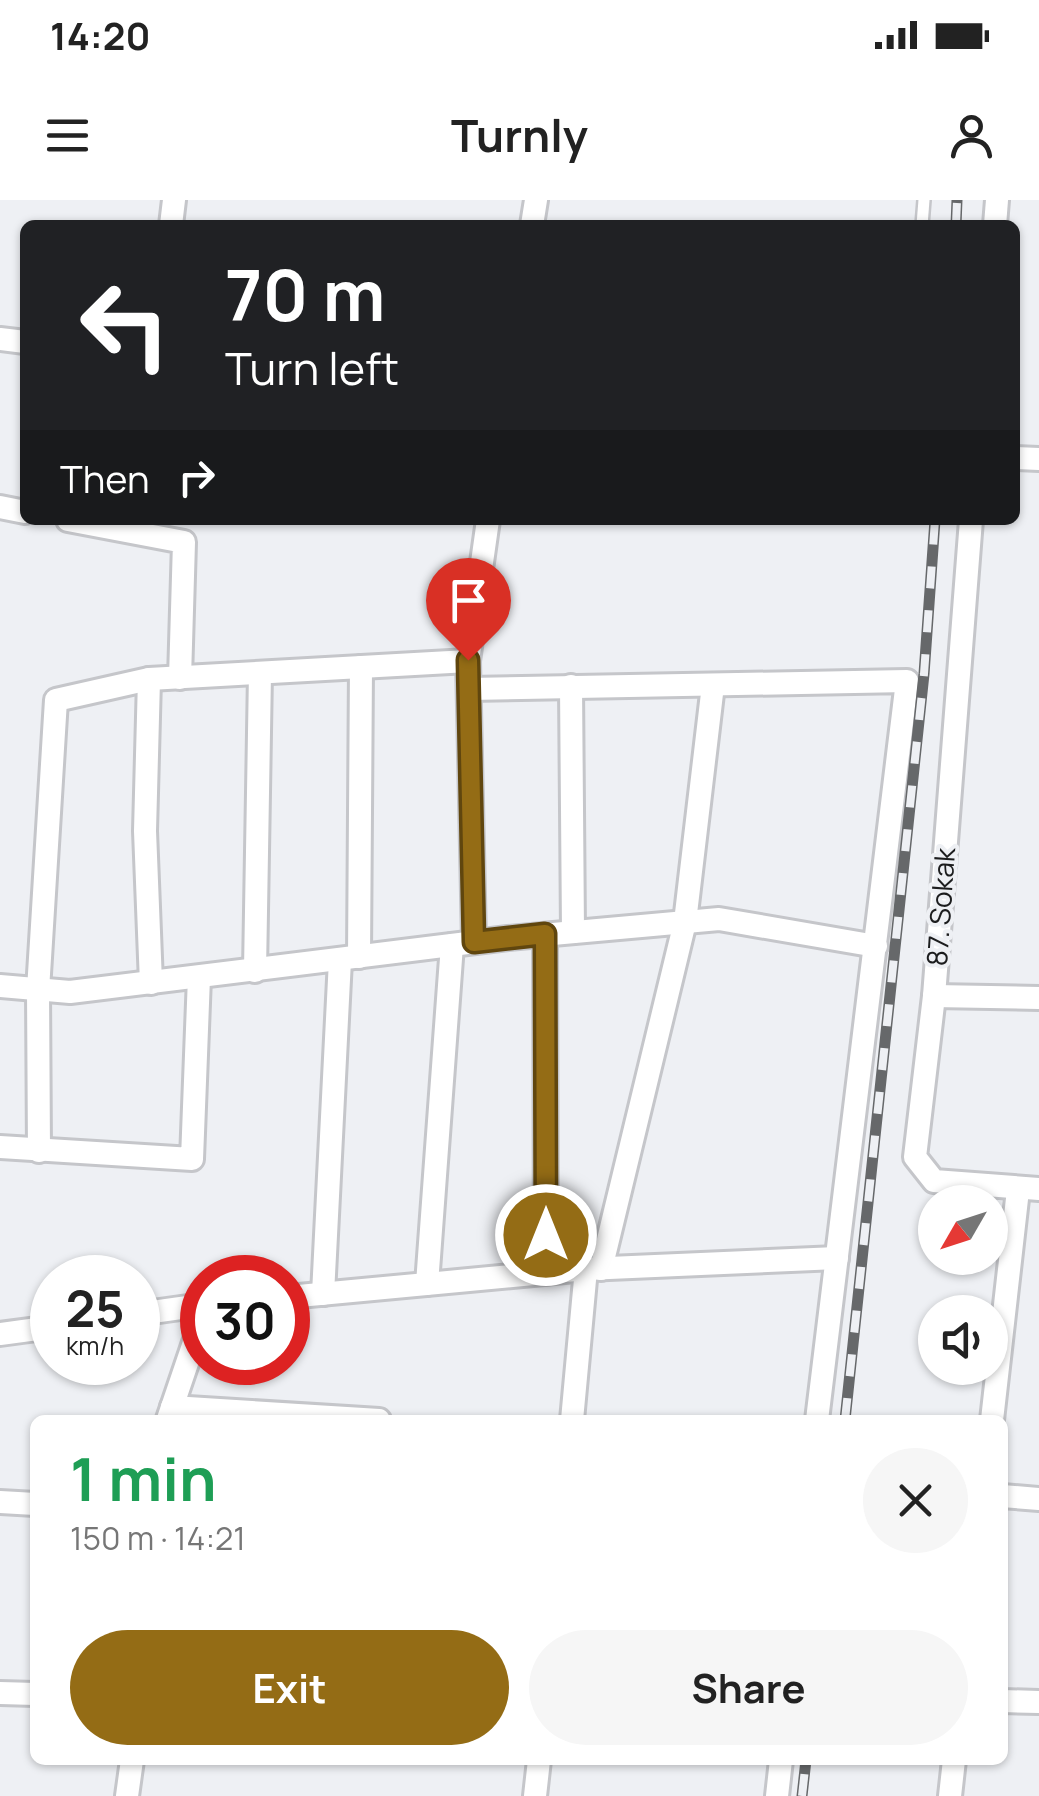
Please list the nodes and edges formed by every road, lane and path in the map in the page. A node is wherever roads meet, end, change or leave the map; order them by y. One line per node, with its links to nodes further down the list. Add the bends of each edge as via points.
1 (94, 525): 7 (street, via 184,542)
2 (487, 525): 4 (street)
3 (971, 525): 23 (street, 87. Sokak)
4 (468, 660): 5 (street); 11 (street)
5 (362, 667): 6 (street); 17 (street)
6 (260, 673): 7 (street); 18 (street)
7 (180, 678): 8 (street)
8 (149, 679): 20 (street); 22 (street, via 56,700)
9 (713, 685): 10 (street); 12 (street); 16 (street, via 907,681)
10 (571, 686): 11 (street); 13 (street)
11 (469, 689): 15 (street)
12 (685, 922): 13 (street); 16 (street, via 718,919); 29 (street)
13 (573, 932): 14 (street)
14 (545, 934): 15 (street); 30 (street)
15 (463, 944): 17 (street); 31 (street)
16 (876, 946): 28 (street)
17 (350, 958): 18 (street); 32 (street)
18 (256, 970): 19 (street)
19 (199, 977): 20 (street); 26 (street, via 192,1158)
20 (151, 983): 22 (street)
21 (0, 986): 22 (street)
22 (38, 990): 26 (street)
23 (934, 996): 24 (street); 27 (street, 87. Sokak, via 918,1165 934,1181)
24 (1039, 998)
25 (0, 1148): 26 (street)
26 (39, 1151)
27 (1029, 1189): 41 (street)
28 (838, 1258): 29 (street); 40 (street)
29 (594, 1269): 30 (street); 39 (street)
30 (546, 1272): 31 (street)
31 (427, 1284): 32 (street)
32 (323, 1294): 33 (street)
33 (310, 1295)
34 (30, 1329): 35 (street)
35 (0, 1334)
36 (180, 1384): 37 (street)
37 (170, 1414): 38 (street)
38 (205, 1415)
39 (573, 1415)
40 (818, 1415)
41 (993, 1415)
42 (1008, 1496): 43 (street)
43 (1039, 1498)
44 (0, 1502): 45 (street)
45 (30, 1504)
46 (0, 1692): 47 (street)
47 (30, 1694)
48 (1008, 1701): 49 (street)
49 (1039, 1702)
50 (131, 1765): 54 (street)
51 (538, 1765): 55 (street)
52 (780, 1765): 56 (street)
53 (953, 1765): 57 (street)
54 (127, 1796)
55 (535, 1796)
56 (777, 1796)
57 (950, 1796)

